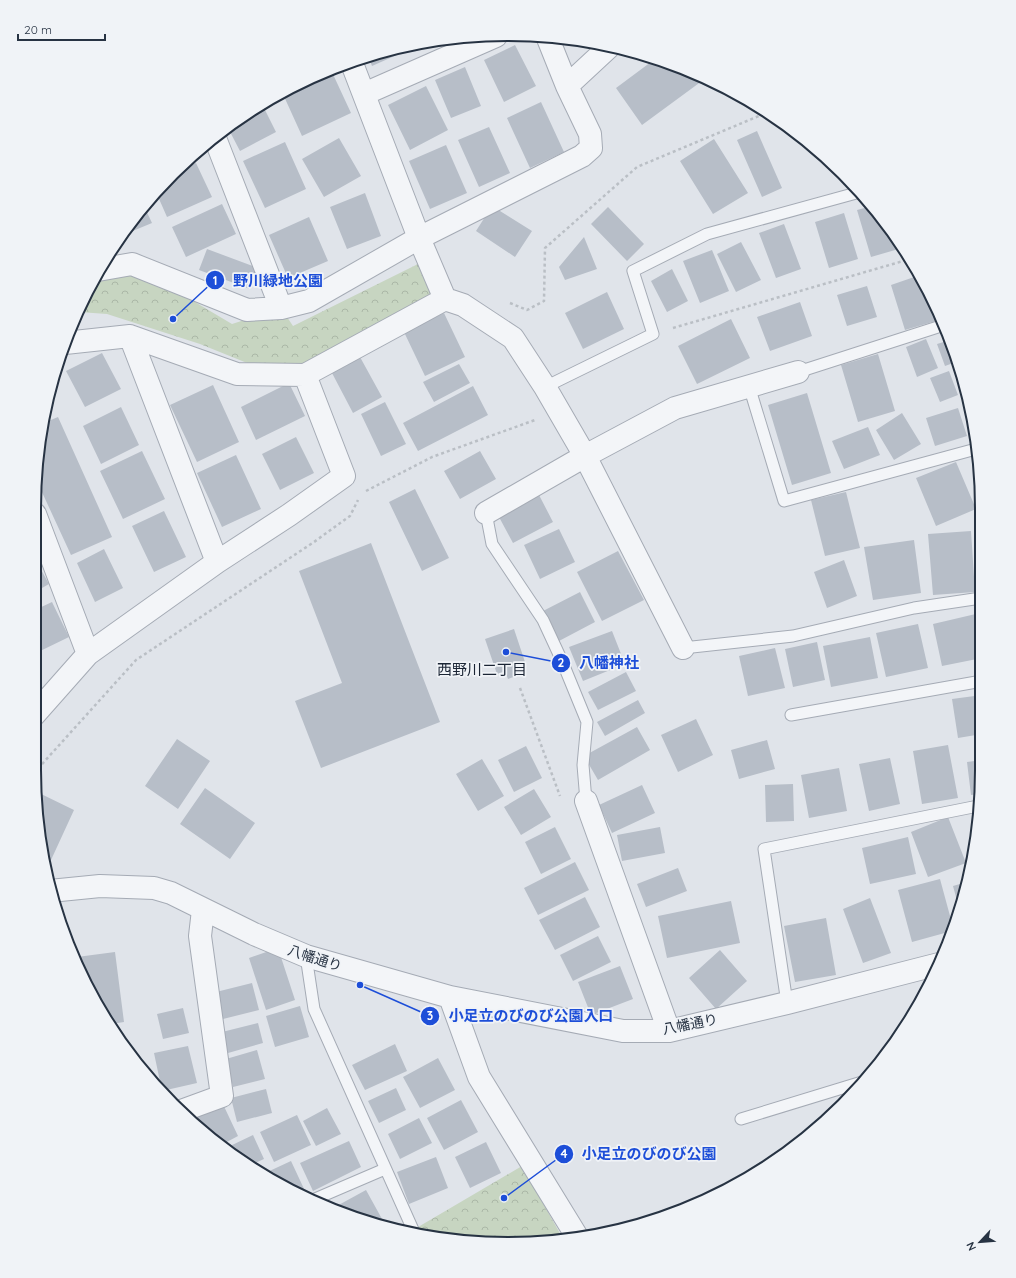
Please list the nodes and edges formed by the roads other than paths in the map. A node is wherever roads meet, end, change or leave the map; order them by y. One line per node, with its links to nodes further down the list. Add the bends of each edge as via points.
1 (483, 42): 6 (street)
2 (550, 43): 5 (street)
3 (604, 51): 5 (street)
4 (354, 68): 6 (street)
5 (567, 86): 9 (street, via 590,134 591,148 582,156)
6 (364, 94): 9 (street)
7 (217, 143): 12 (street)
8 (853, 194): 19 (lane, via 707,234 633,271 653,334)
9 (419, 238): 11 (street); 12 (street, via 309,301)
10 (108, 267): 12 (street, via 132,264 247,310)
11 (445, 299): 17 (street); 19 (street, via 463,304 513,338)
12 (281, 308)
13 (938, 327): 16 (lane)
14 (130, 336): 15 (street); 17 (street, via 236,374); 24 (street)
15 (72, 342)
16 (798, 372): 18 (street)
17 (305, 375): 24 (street, via 344,476)
18 (749, 386): 20 (lane, via 784,501); 21 (street, via 675,408)
19 (545, 387): 21 (street)
20 (971, 450)
21 (585, 456): 22 (street); 26 (street)
22 (486, 512): 31 (lane, via 492,544 543,620 587,722 583,765)
23 (41, 530): 27 (street)
24 (217, 562): 27 (street)
25 (975, 599): 26 (lane, via 914,608 793,636)
26 (683, 648)
27 (88, 654): 29 (street)
28 (975, 682): 30 (lane)
29 (41, 707)
30 (791, 715)
31 (586, 802): 39 (street)
32 (973, 807): 38 (lane, via 764,849)
33 (57, 890): 34 (street, 八幡通り, via 100,886 154,888 171,892)
34 (203, 910): 35 (street, 八幡通り); 41 (street, via 200,936 222,1096)
35 (306, 956): 37 (street, 八幡通り); 43 (lane, via 314,1009)
36 (929, 972): 38 (street, 八幡通り)
37 (450, 997): 39 (street, 八幡通り, via 623,1031); 46 (street, via 479,1077)
38 (786, 1003): 39 (street, 八幡通り)
39 (669, 1031)
40 (852, 1085): 42 (lane)
41 (187, 1109)
42 (741, 1119)
43 (385, 1169): 44 (lane); 45 (lane)
44 (320, 1197)
45 (412, 1227)
46 (574, 1232)

